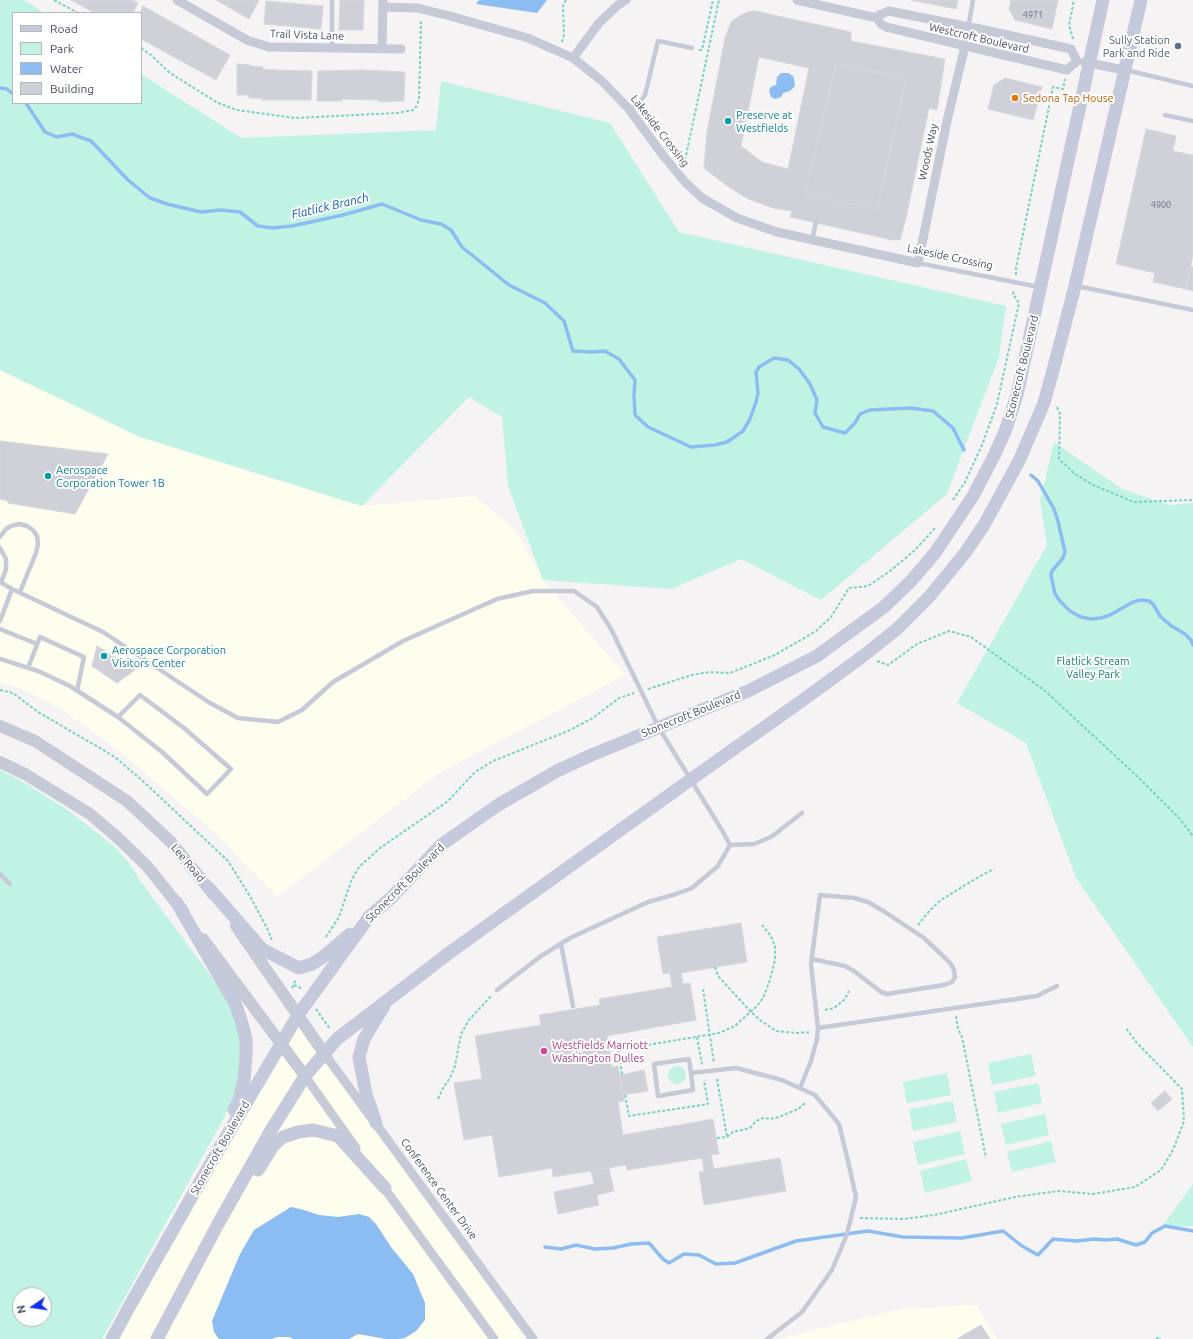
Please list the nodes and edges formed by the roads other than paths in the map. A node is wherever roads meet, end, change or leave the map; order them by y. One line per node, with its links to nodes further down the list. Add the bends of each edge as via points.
1 (177, 0): 12 (street, Trail Vista Lane, via 260,45 277,48)
2 (332, 0): 12 (lane)
3 (626, 0): 16 (street, via 604,18)
4 (797, 0): 9 (street, Westcroft Boulevard)
5 (973, 0): 10 (lane)
6 (1103, 0): 17 (main road, Stonecroft Boulevard)
7 (1141, 0): 18 (main road)
8 (383, 3): 13 (street); 16 (street, Lakeside Crossing, via 417,8 509,32)
9 (877, 18): 10 (street, Westcroft Boulevard, via 889,12); 11 (street, Westcroft Boulevard, via 886,27)
10 (969, 27): 11 (lane); 17 (street, Westcroft Boulevard, via 1071,49)
11 (965, 46): 17 (street, Westcroft Boulevard, via 1067,70); 25 (street, Woods Way)
12 (332, 48): 13 (street, Trail Vista Lane)
13 (382, 48): 15 (street, Trail Vista Lane)
14 (692, 48): 20 (lane, via 658,41 645,95)
15 (401, 49)
16 (573, 58): 20 (street, Lakeside Crossing, via 602,81)
17 (1083, 62): 18 (street); 27 (main road, Stonecroft Boulevard)
18 (1124, 70): 19 (lane); 26 (main road)
19 (1193, 86)
20 (630, 109): 24 (street, Lakeside Crossing, via 681,178 702,198 737,218 777,232)
21 (1165, 115): 22 (lane)
22 (1193, 121)
23 (816, 222): 24 (lane)
24 (812, 240): 25 (street, Lakeside Crossing)
25 (918, 263): 27 (lane, Lakeside Crossing)
26 (1075, 286): 28 (lane); 44 (main road, via 1044,403 1019,461 984,525 965,553 923,603 897,629)
27 (1041, 287): 42 (main road, Stonecroft Boulevard, via 1017,395 1006,429 973,496 936,553 884,607 817,656 748,691)
28 (1193, 310)
29 (0, 537): 33 (lane, via 6,529 19,524 33,530 37,536 36,553)
30 (0, 548): 31 (lane, via 6,559 6,568)
31 (0, 583): 32 (lane)
32 (12, 589): 33 (lane); 34 (lane)
33 (20, 592): 42 (lane, via 103,632 210,703 238,718 278,722 302,710 333,682 403,641 497,599 533,591 574,591 597,607 611,629)
34 (0, 621)
35 (0, 629): 36 (lane)
36 (37, 644): 38 (lane); 39 (lane, via 40,637 84,657)
37 (0, 660): 38 (lane)
38 (28, 668): 39 (lane)
39 (77, 691): 40 (lane)
40 (118, 717): 40 (lane, via 140,695 184,728 231,769 208,794 162,752)
41 (0, 726): 49 (street, Lee Road, via 35,741 127,801 171,842)
42 (659, 728): 44 (lane); 51 (main road, Stonecroft Boulevard, via 589,756 498,805 441,845 392,898)
43 (0, 762): 50 (street, via 25,774 90,814 147,866)
44 (690, 780): 46 (lane); 56 (main road)
45 (802, 813): 46 (lane, via 771,837 754,844)
46 (730, 845): 52 (lane, via 718,866 692,888 648,902)
47 (0, 874): 48 (lane)
48 (10, 884)
49 (209, 888): 51 (main road, via 262,949 299,968 323,958); 58 (street, Lee Road)
50 (177, 903): 60 (street); 67 (main road, via 235,1003 246,1039 244,1080 239,1101)
51 (370, 916): 58 (main road, Stonecroft Boulevard)
52 (561, 944): 55 (lane); 57 (lane)
53 (812, 959): 53 (lane, via 820,895 854,898 868,902 915,931 951,964 955,977 952,982 944,985 887,994 845,966); 59 (lane)
54 (1057, 986): 59 (lane, via 1037,996)
55 (497, 990)
56 (388, 1000): 61 (main road, via 337,1039); 65 (main road, via 364,1039 359,1057 366,1094)
57 (573, 1006)
58 (298, 1015): 60 (main road, Stonecroft Boulevard); 61 (street, Lee Road)
59 (818, 1030): 64 (lane, via 811,1061)
60 (281, 1043): 63 (street); 67 (main road, Stonecroft Boulevard)
61 (324, 1054): 63 (main road); 65 (street, Conference Center Drive)
62 (691, 1073): 62 (lane, via 689,1058 654,1064 658,1096 693,1090); 64 (lane, via 736,1068 782,1080)
63 (305, 1076): 66 (street); 68 (main road, via 266,1139)
64 (800, 1088): 73 (lane, via 815,1095 839,1124 856,1197 847,1234 832,1270 802,1312)
65 (376, 1123): 72 (street, Conference Center Drive)
66 (385, 1188): 68 (main road, via 338,1136 313,1130 284,1137 273,1146 261,1164 197,1281); 71 (street)
67 (193, 1196): 69 (main road, Stonecroft Boulevard)
68 (165, 1323): 70 (main road)
69 (112, 1339)
70 (157, 1339)
71 (494, 1339)
72 (533, 1339)
73 (768, 1339)

